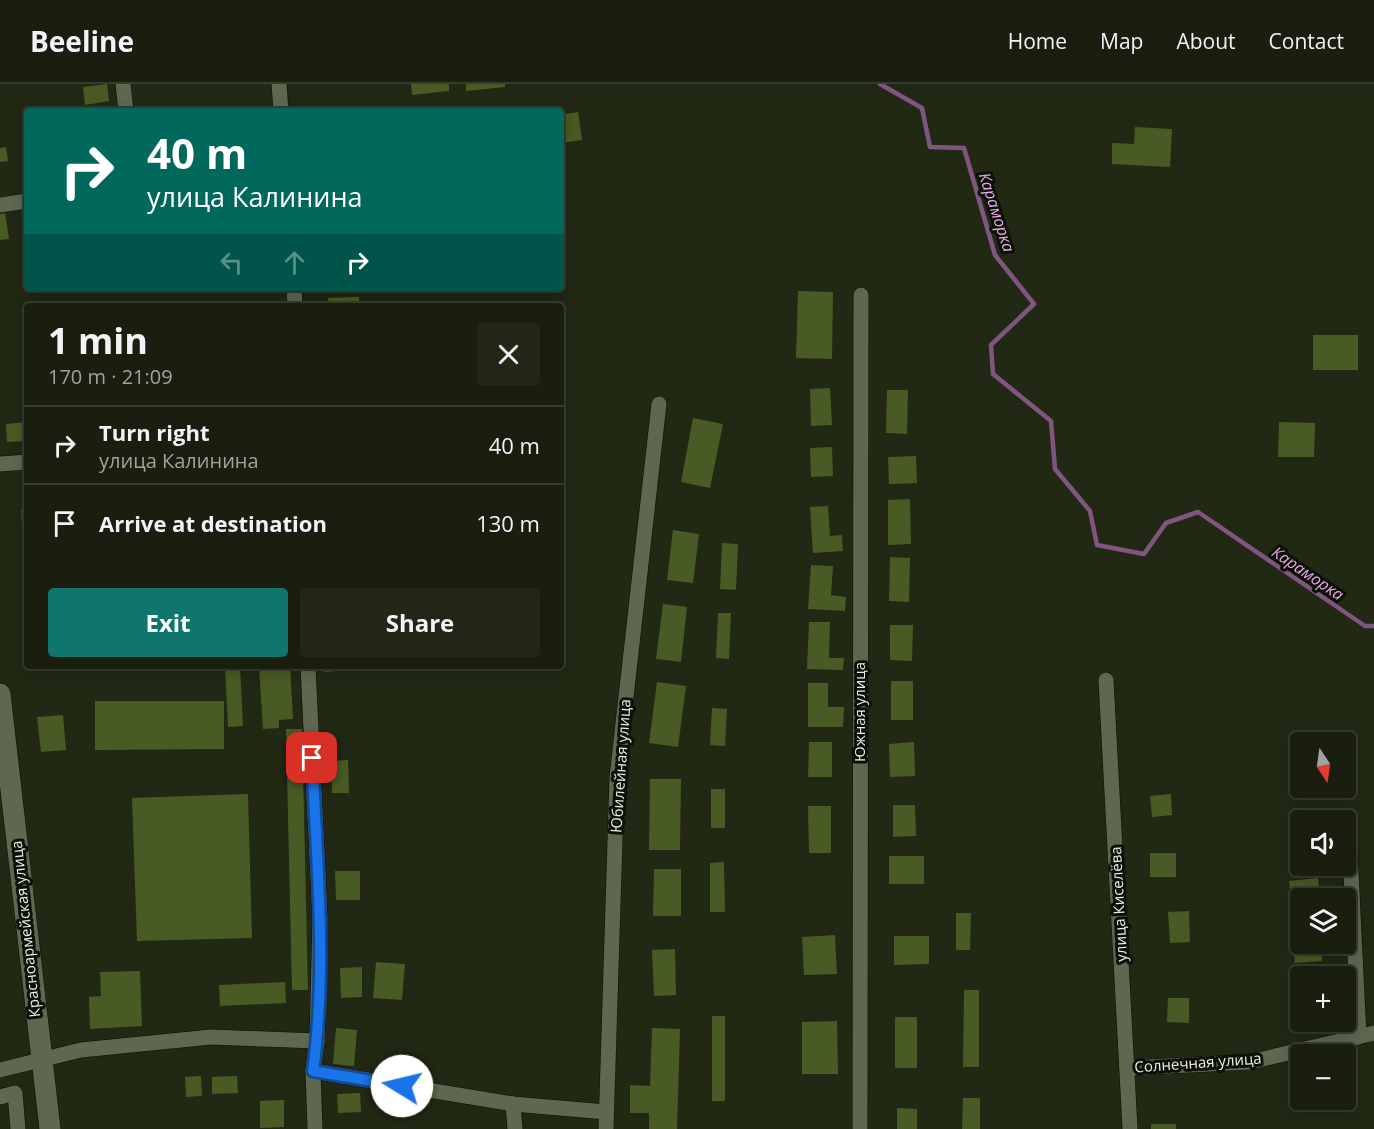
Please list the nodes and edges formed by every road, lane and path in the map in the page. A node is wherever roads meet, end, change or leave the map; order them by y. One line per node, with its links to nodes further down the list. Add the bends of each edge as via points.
1 (123, 84): 3 (street)
2 (279, 84): 4 (street)
3 (126, 108)
4 (281, 108)
5 (24, 201): 6 (street)
6 (0, 205)
7 (861, 295): 29 (street, Южная улица)
8 (659, 404): 23 (street, Юбилейная улица, via 617,777)
9 (24, 462): 10 (street)
10 (0, 464)
11 (308, 669): 16 (street, via 320,918)
12 (1106, 680): 18 (street, улица Киселёва)
13 (0, 694): 17 (street, Красноармейская улица)
14 (1352, 876): 15 (street)
15 (1366, 1035): 18 (street, Солнечная улица, via 1250,1062)
16 (317, 1041): 17 (street, via 211,1037 81,1050); 20 (street)
17 (41, 1061): 19 (street); 25 (street, Красноармейская улица)
18 (1127, 1068): 30 (street, улица Киселёва)
19 (0, 1070)
20 (313, 1071): 22 (street); 26 (street)
21 (0, 1096): 24 (street, via 15,1093)
22 (513, 1104): 23 (street); 27 (street)
23 (606, 1112): 28 (street, Юбилейная улица)
24 (18, 1129)
25 (50, 1129)
26 (315, 1129)
27 (514, 1129)
28 (606, 1129)
29 (860, 1129)
30 (1130, 1129)

